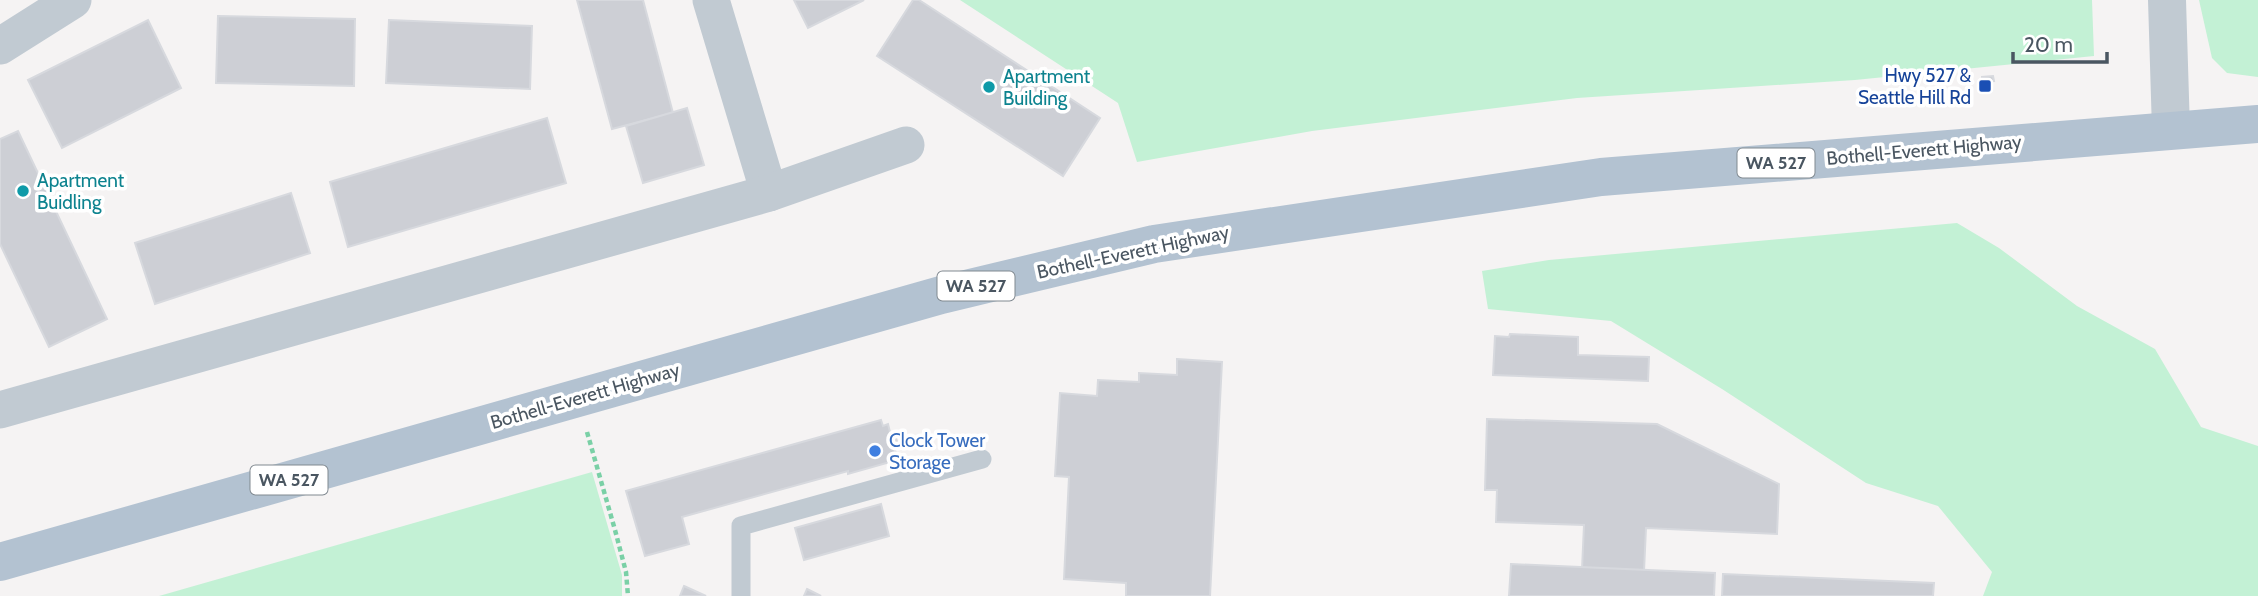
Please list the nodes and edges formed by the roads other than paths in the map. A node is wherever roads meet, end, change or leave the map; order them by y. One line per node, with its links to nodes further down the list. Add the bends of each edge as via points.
1 (73, 0): 4 (street)
2 (711, 0): 8 (street)
3 (2167, 0): 6 (street)
4 (0, 46)
5 (2258, 124): 6 (main road, Bothell-Everett Highway / WA 527)
6 (2171, 130): 11 (main road, Bothell-Everett Highway / WA 527, via 1601,177 1154,244 941,295)
7 (906, 145): 8 (street)
8 (769, 193): 9 (street)
9 (0, 410)
10 (982, 459): 12 (lane, via 741,526)
11 (0, 562)
12 (741, 596)

